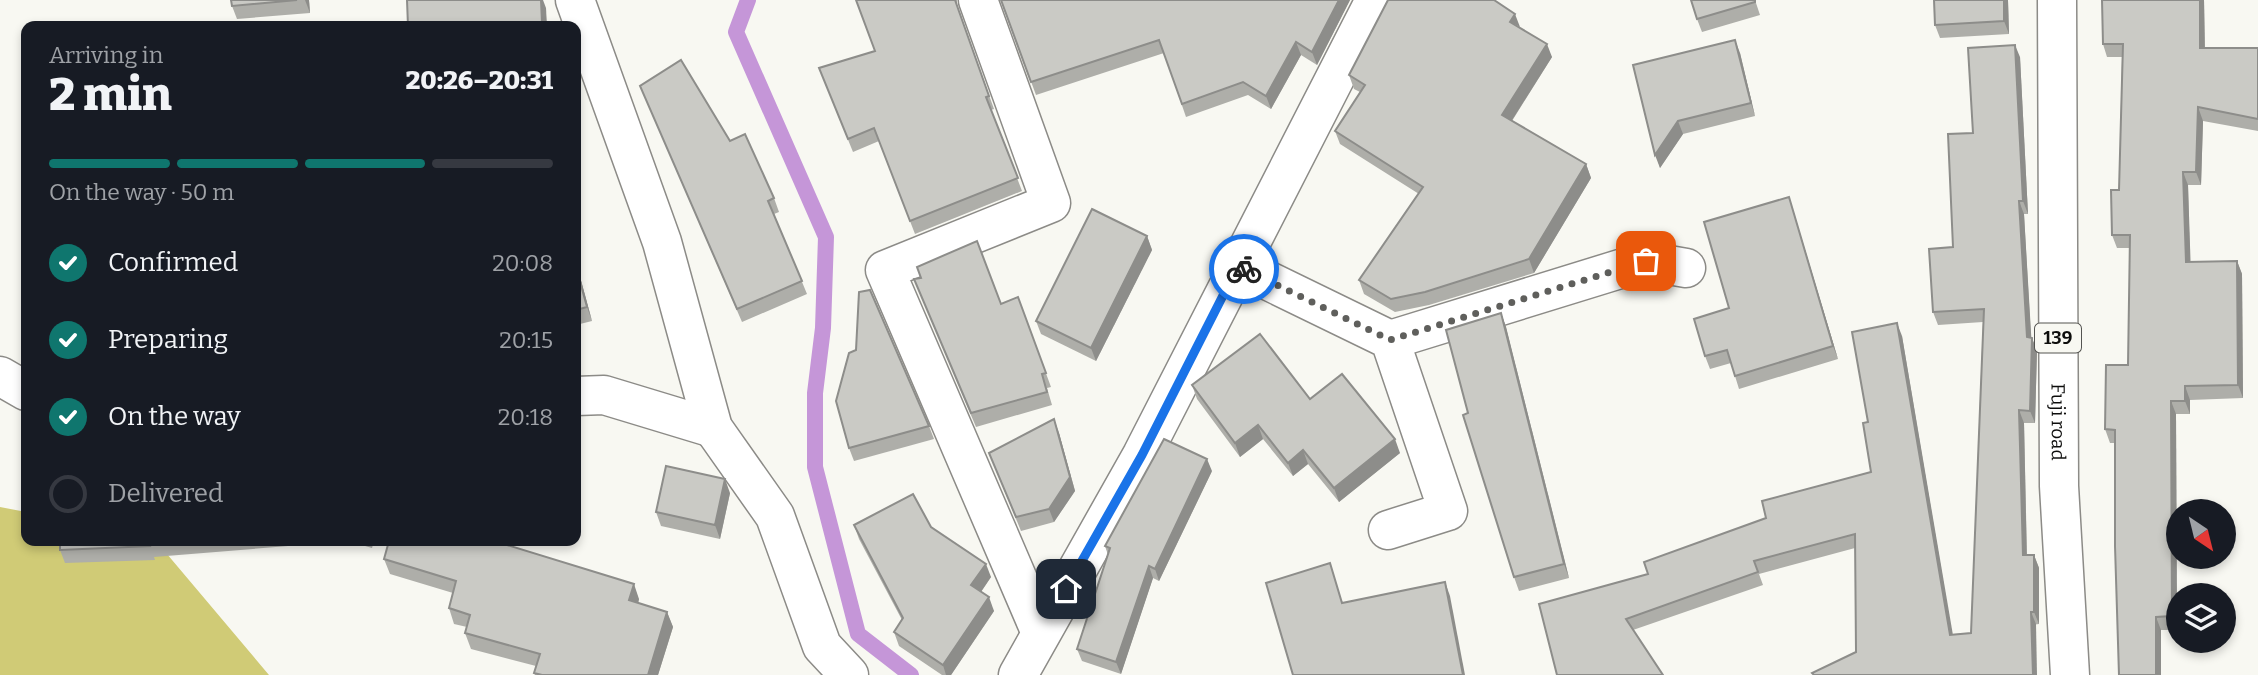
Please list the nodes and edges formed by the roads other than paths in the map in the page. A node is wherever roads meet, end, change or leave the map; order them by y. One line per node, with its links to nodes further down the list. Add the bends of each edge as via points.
1 (575, 0): 11 (main road, via 662,242)
2 (978, 0): 13 (main road, via 1051,203 885,270)
3 (1375, 0): 5 (main road)
4 (2057, 0): 16 (main road, Fuji road / 139, via 2059,486)
5 (1238, 266): 7 (main road); 13 (main road, via 1142,455)
6 (1686, 268): 7 (main road, via 1646,261)
7 (1390, 340): 12 (main road, via 1448,511)
8 (0, 376): 9 (main road)
9 (21, 388)
10 (581, 396): 11 (main road, via 604,395)
11 (713, 428): 14 (main road, via 775,516 822,646)
12 (1388, 530)
13 (1041, 633): 15 (main road)
14 (849, 675)
15 (1018, 675)
16 (2070, 675)

